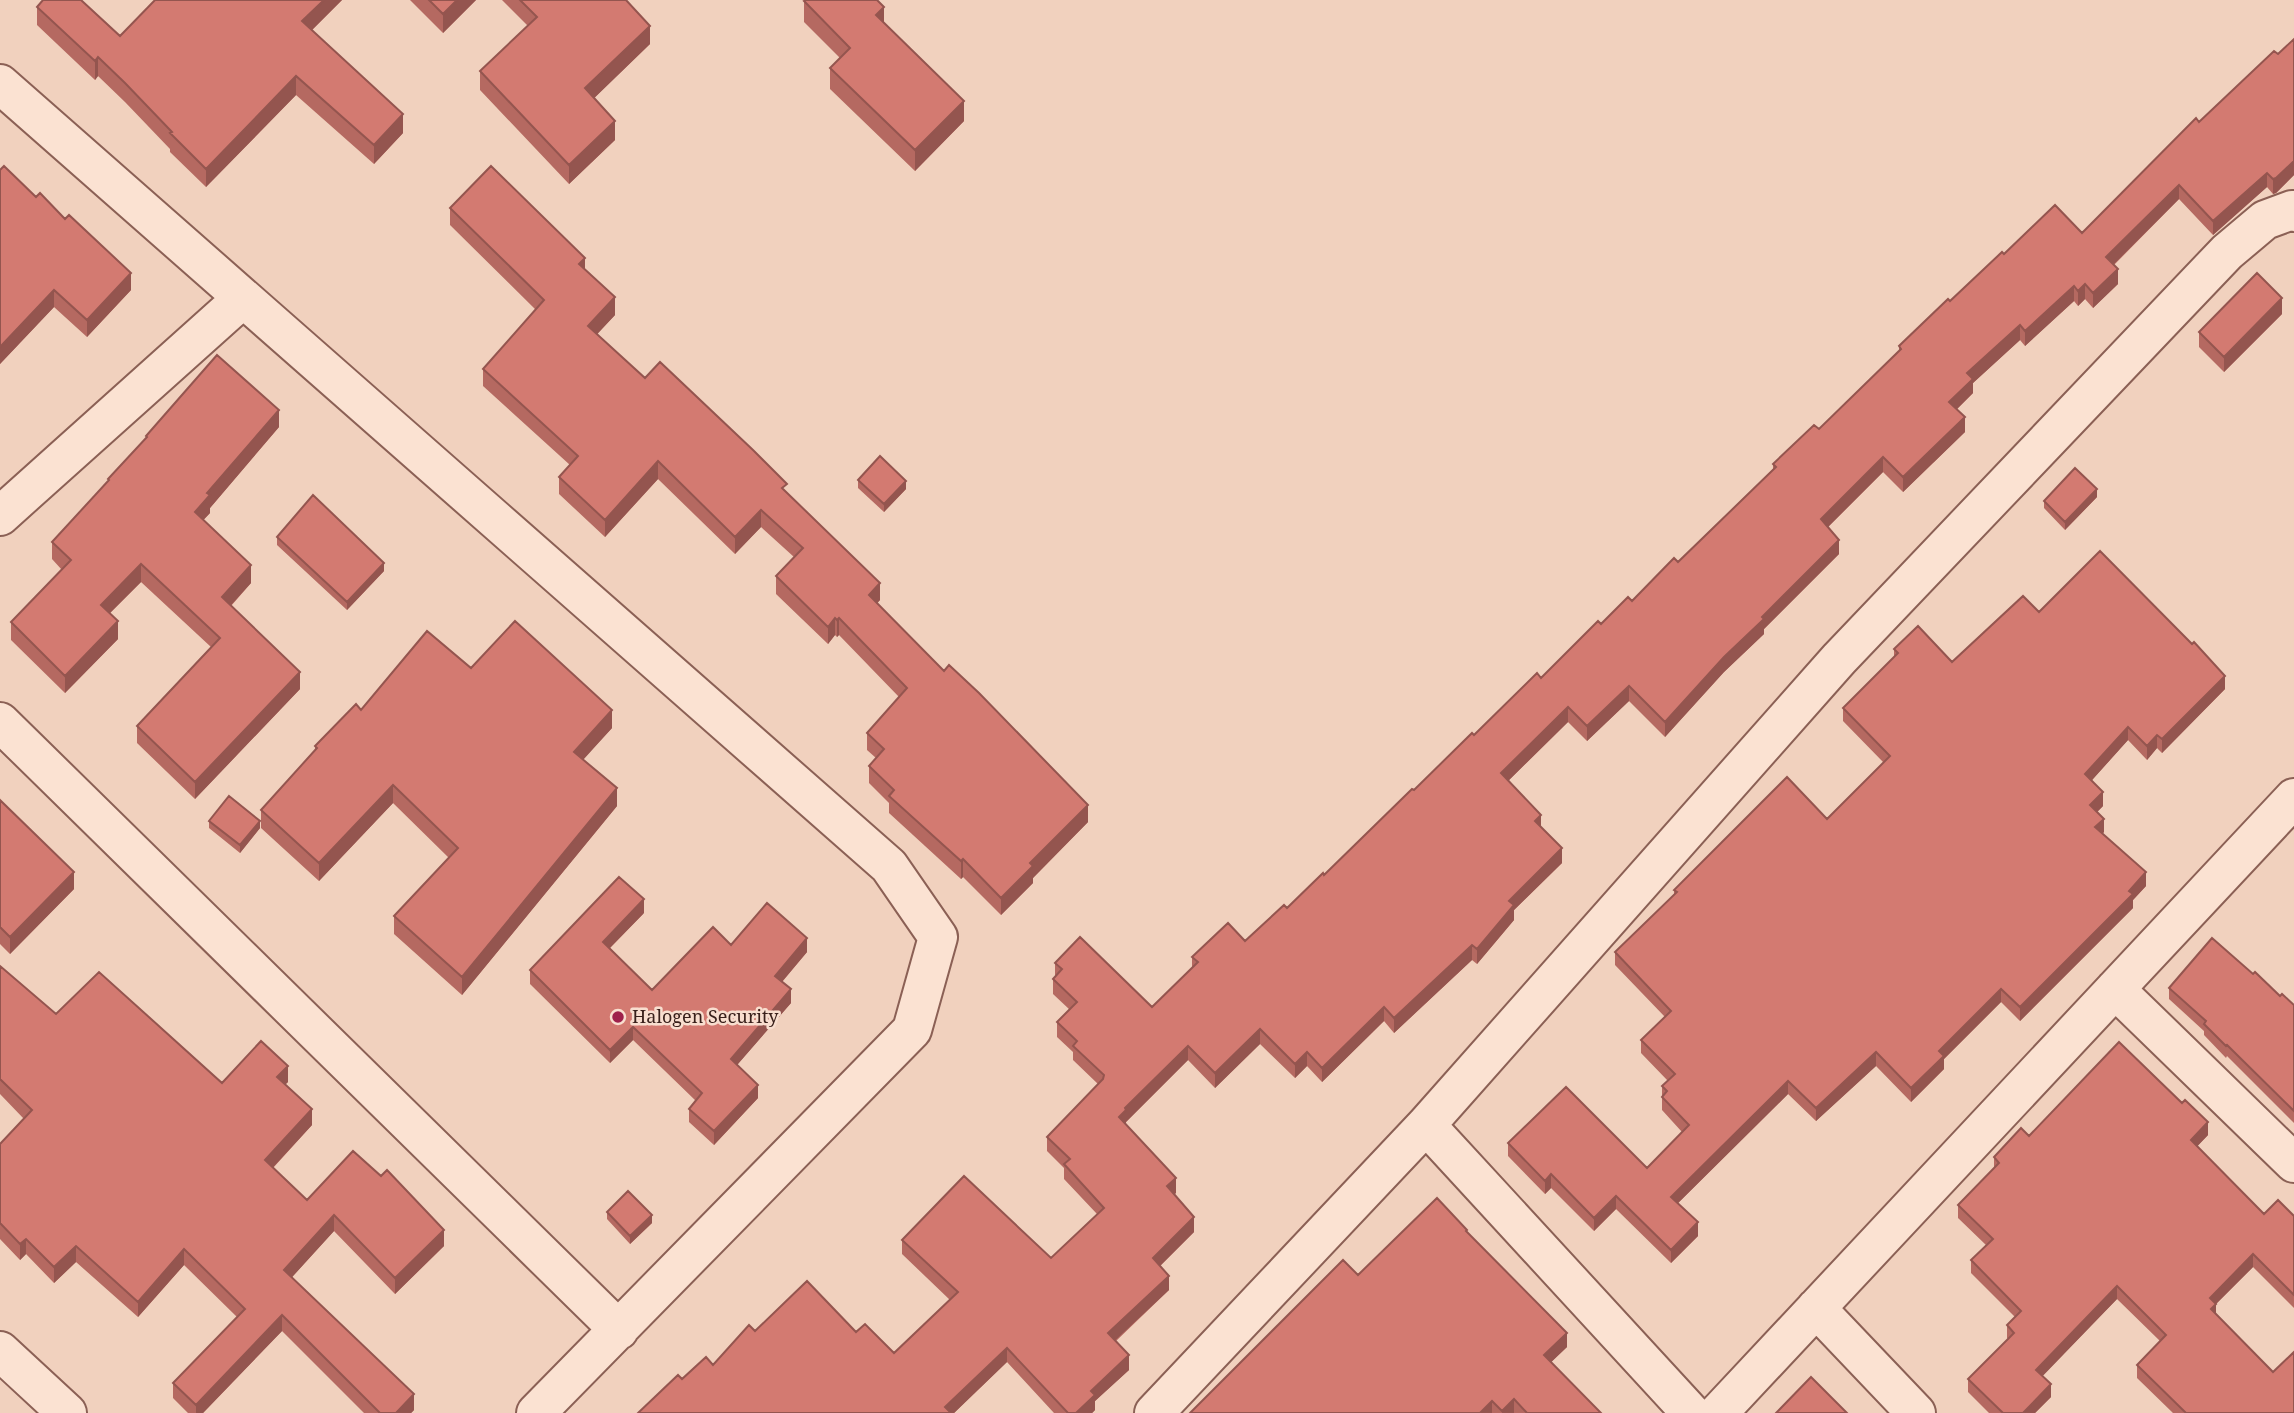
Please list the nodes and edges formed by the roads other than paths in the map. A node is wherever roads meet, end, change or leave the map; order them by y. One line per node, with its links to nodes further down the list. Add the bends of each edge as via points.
1 (0, 84): 3 (street)
2 (2294, 212): 8 (street, via 2265,220 2227,252 1867,629)
3 (242, 299): 4 (street); 11 (street, via 889,866 938,937 912,1030)
4 (0, 516)
5 (0, 722): 11 (street)
6 (2294, 798): 7 (street)
7 (2115, 989): 9 (street); 10 (street)
8 (1426, 1125): 15 (street); 16 (street)
9 (2294, 1163)
10 (1816, 1308): 17 (street); 18 (street)
11 (619, 1330): 14 (street)
12 (0, 1351): 13 (street)
13 (67, 1413)
14 (536, 1413)
15 (1154, 1413)
16 (1692, 1413)
17 (1718, 1413)
18 (1916, 1413)

